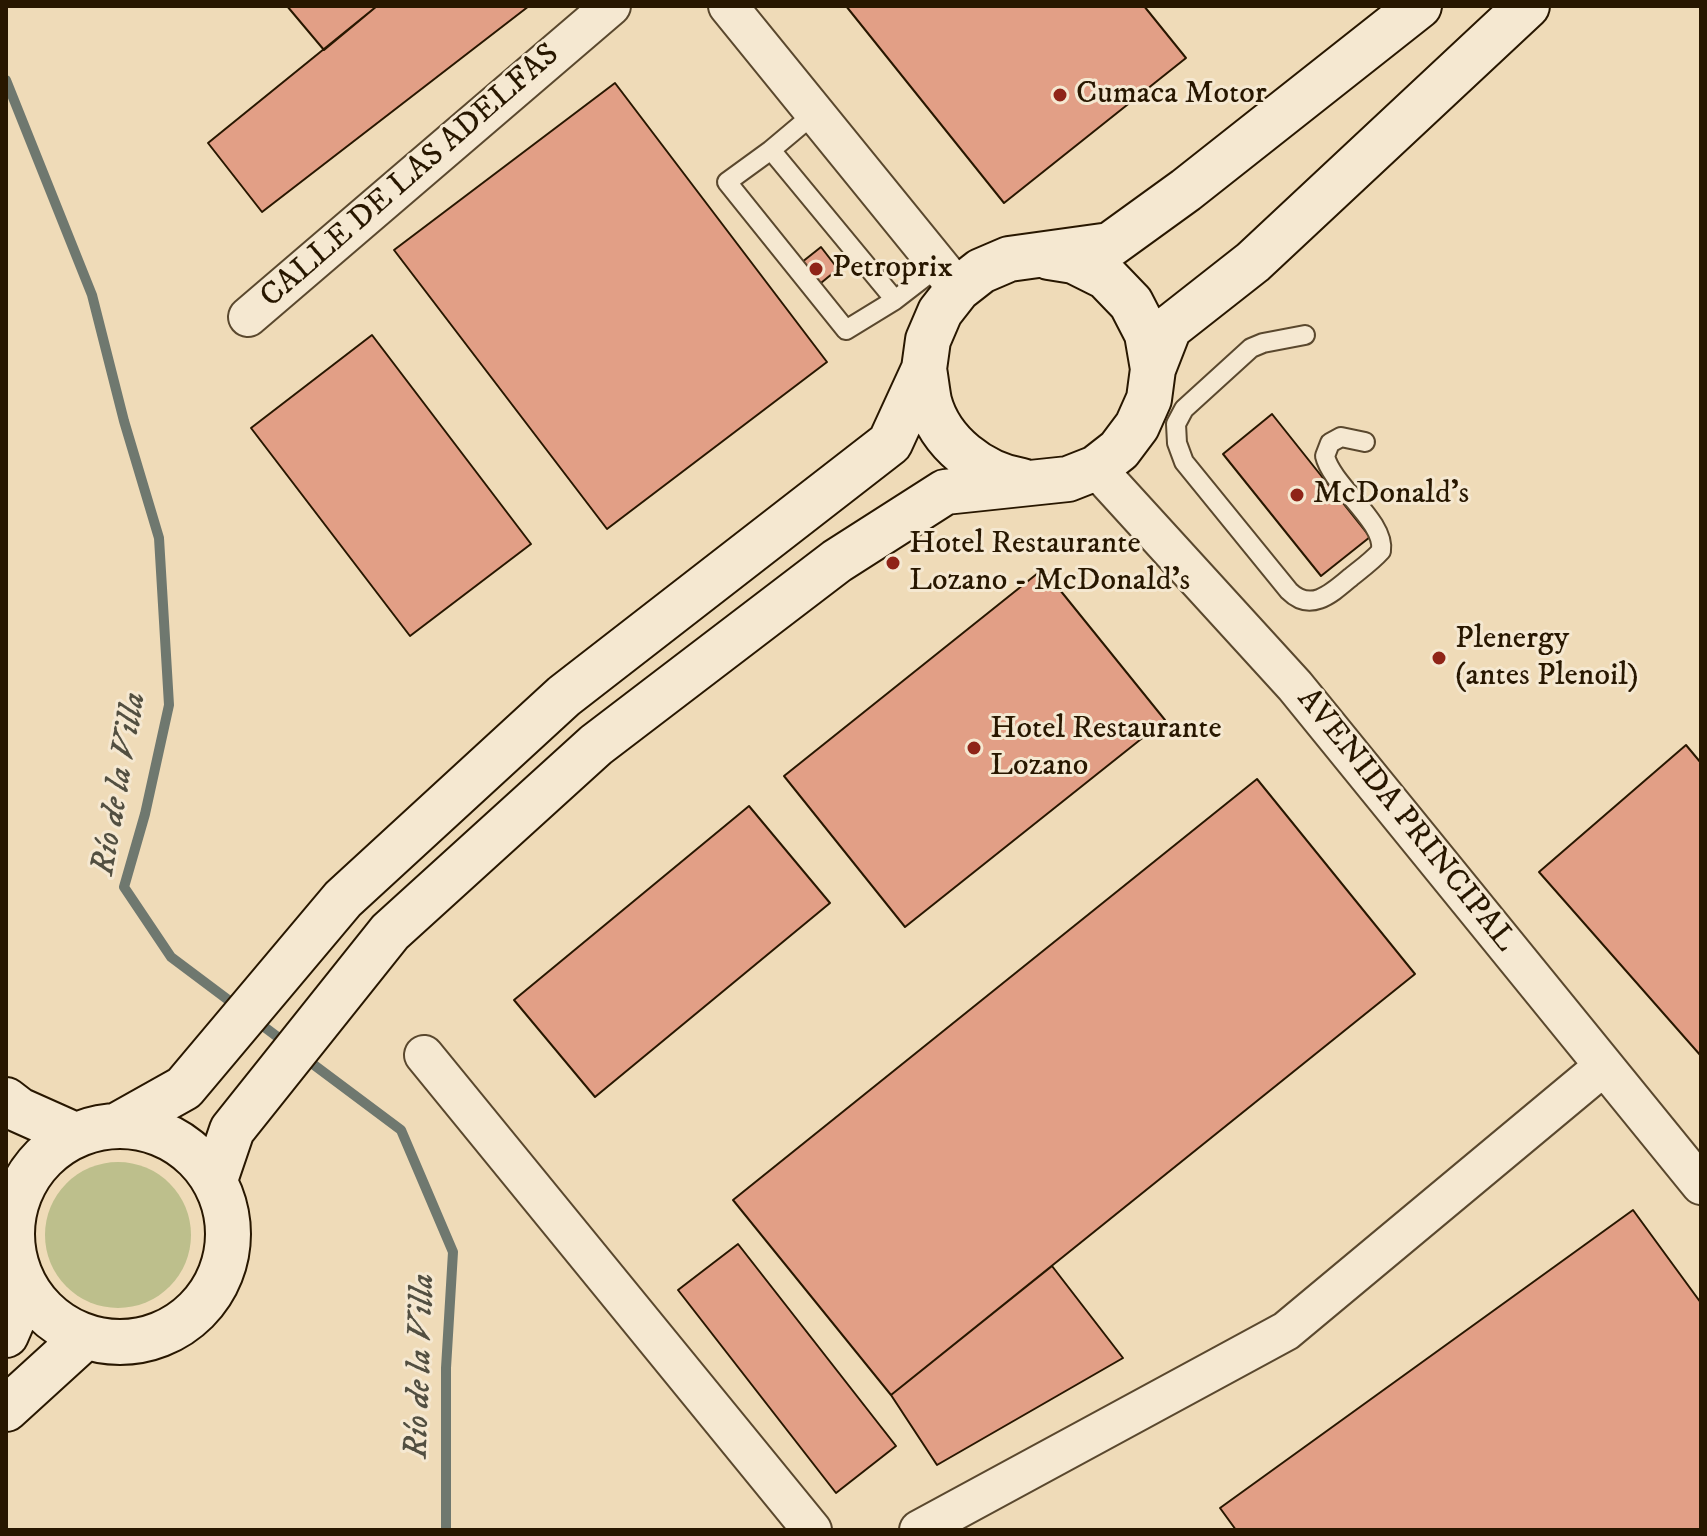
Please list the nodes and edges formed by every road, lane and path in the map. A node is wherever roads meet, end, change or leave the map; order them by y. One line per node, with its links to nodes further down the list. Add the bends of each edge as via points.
1 (611, 6): 10 (street, CALLE DE LAS ADELFAS)
2 (728, 6): 5 (street)
3 (1419, 6): 7 (street, via 1110,245)
4 (1527, 6): 13 (street, via 1253,262 1169,328)
5 (815, 113): 6 (lane); 8 (street)
6 (771, 150): 9 (lane); 9 (lane, via 727,182 846,330)
7 (1038, 255): 8 (street); 13 (street, via 1074,261 1106,277 1131,303 1147,334)
8 (948, 277): 9 (lane); 12 (street)
9 (895, 300)
10 (248, 317)
11 (1305, 335): 14 (lane, via 1251,348 1184,409 1176,433 1184,462 1300,600 1329,596 1381,551 1380,537 1325,456 1330,443 1341,437)
12 (924, 369): 16 (street, via 930,404 946,436 971,461 1003,478); 20 (street, via 890,443 564,696 343,899 184,1088)
13 (1153, 369): 15 (street, via 1149,399 1137,426)
14 (1365, 442)
15 (1096, 468): 16 (street); 18 (street, AVENIDA PRINCIPAL, via 1295,686)
16 (1038, 483): 22 (street, via 945,492 837,561 596,745 390,932 232,1130)
17 (424, 1055): 29 (street)
18 (1604, 1066): 23 (street, AVENIDA PRINCIPAL); 30 (street, via 1286,1331)
19 (6, 1100): 21 (street)
20 (118, 1125): 21 (street); 22 (street, via 156,1131 190,1151)
21 (75, 1135): 24 (street)
22 (215, 1180): 27 (street, via 227,1211 229,1244 221,1275 204,1304 180,1325 149,1339 117,1343)
23 (1701, 1185)
24 (12, 1186): 25 (street, via 10,1241)
25 (26, 1289): 26 (street); 27 (street, via 41,1310)
26 (6, 1335)
27 (85, 1337): 28 (street)
28 (6, 1409)
29 (812, 1530)
30 (919, 1530)

